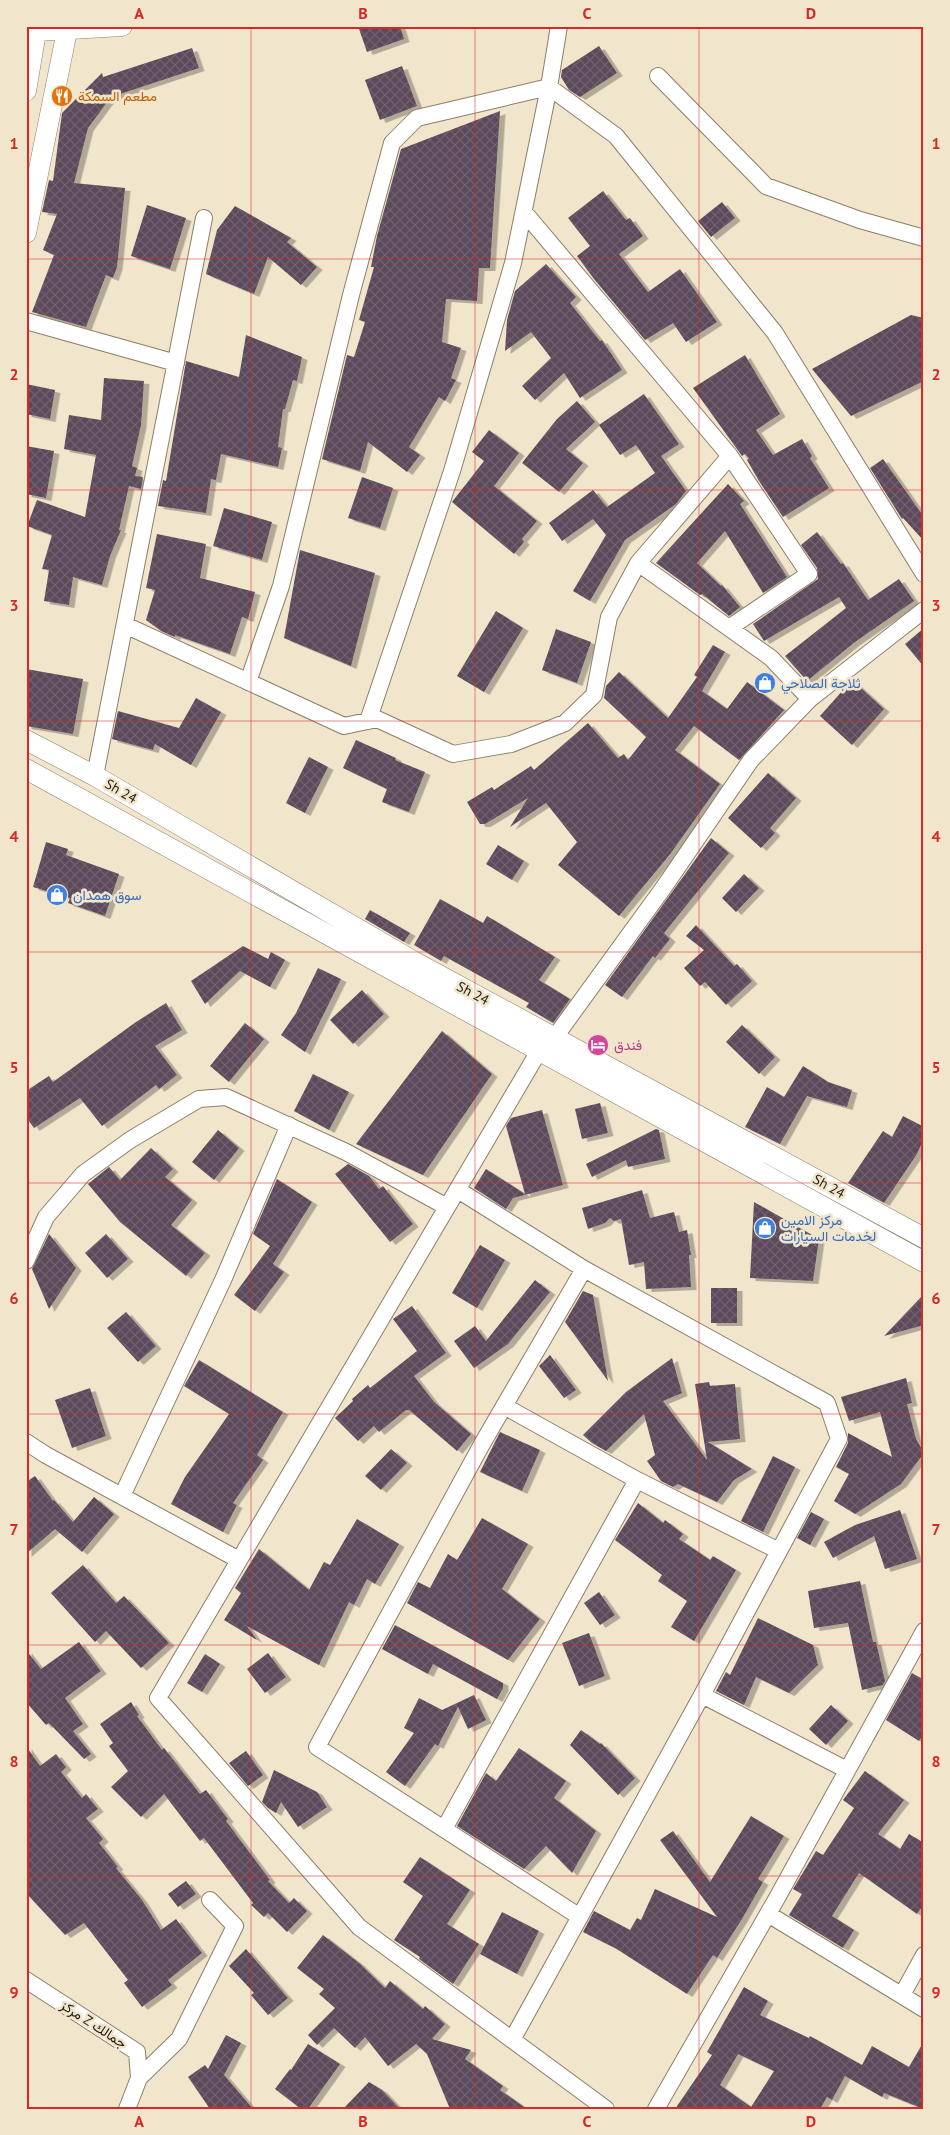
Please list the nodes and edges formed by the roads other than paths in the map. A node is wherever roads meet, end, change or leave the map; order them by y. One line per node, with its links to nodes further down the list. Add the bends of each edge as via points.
1 (122, 26): 3 (street)
2 (559, 26): 6 (street)
3 (67, 28): 4 (street); 10 (street)
4 (37, 29): 7 (street)
5 (658, 76): 11 (street, via 766,186 860,220)
6 (549, 87): 8 (street); 16 (street, via 616,136 775,333); 20 (street, via 417,118 392,143 351,294 281,586)
7 (26, 91)
8 (524, 212): 14 (street); 22 (street, via 513,263 452,471)
9 (204, 218): 13 (street)
10 (26, 233)
11 (924, 238)
12 (26, 321): 13 (street)
13 (176, 363): 18 (street)
14 (730, 456): 15 (street); 19 (street, via 809,574)
15 (638, 563): 19 (street); 22 (street, via 609,617 594,695 565,723 512,744 453,754 377,719)
16 (924, 574)
17 (924, 610): 21 (street)
18 (125, 625): 20 (street); 25 (street)
19 (729, 628): 21 (street, via 771,658)
20 (248, 682): 22 (street, via 344,726)
21 (810, 699): 28 (street, via 751,760)
22 (368, 721)
23 (26, 740): 25 (street, Sh 24)
24 (26, 769): 27 (street, Sh 24)
25 (95, 776): 28 (street, Sh 24, via 413,961)
26 (26, 784): 27 (street)
27 (57, 786): 29 (street, Sh 24)
28 (555, 1037): 33 (street, Sh 24)
29 (539, 1052): 31 (street); 35 (street, Sh 24)
30 (289, 1125): 32 (street); 34 (street, via 226,1097 199,1099 130,1140 83,1174 46,1217); 40 (street, via 223,1280)
31 (458, 1190): 32 (street); 36 (street)
32 (447, 1207): 42 (street)
33 (924, 1238)
34 (26, 1260)
35 (924, 1262)
36 (584, 1269): 37 (street); 41 (street, via 827,1404 839,1439)
37 (504, 1406): 39 (street); 46 (street, via 317,1747)
38 (26, 1442): 40 (street)
39 (637, 1480): 41 (street); 46 (street)
40 (122, 1496): 42 (street)
41 (779, 1551): 44 (street)
42 (239, 1560): 54 (street, via 158,1698 359,1927)
43 (924, 1631): 45 (street)
44 (702, 1695): 45 (street); 49 (street)
45 (848, 1770): 48 (street)
46 (444, 1829): 49 (street)
47 (210, 1900): 55 (street, via 235,1926 180,2039)
48 (768, 1914): 52 (street); 58 (street)
49 (580, 1917): 54 (street)
50 (924, 1955): 52 (street)
51 (26, 1980): 55 (street, مركز Z جمالك, via 137,2052)
52 (902, 1994): 53 (street)
53 (924, 2009)
54 (512, 2040): 57 (street)
55 (139, 2078): 56 (street, مركز Z جمالك)
56 (128, 2109)
57 (606, 2109)
58 (656, 2109)

